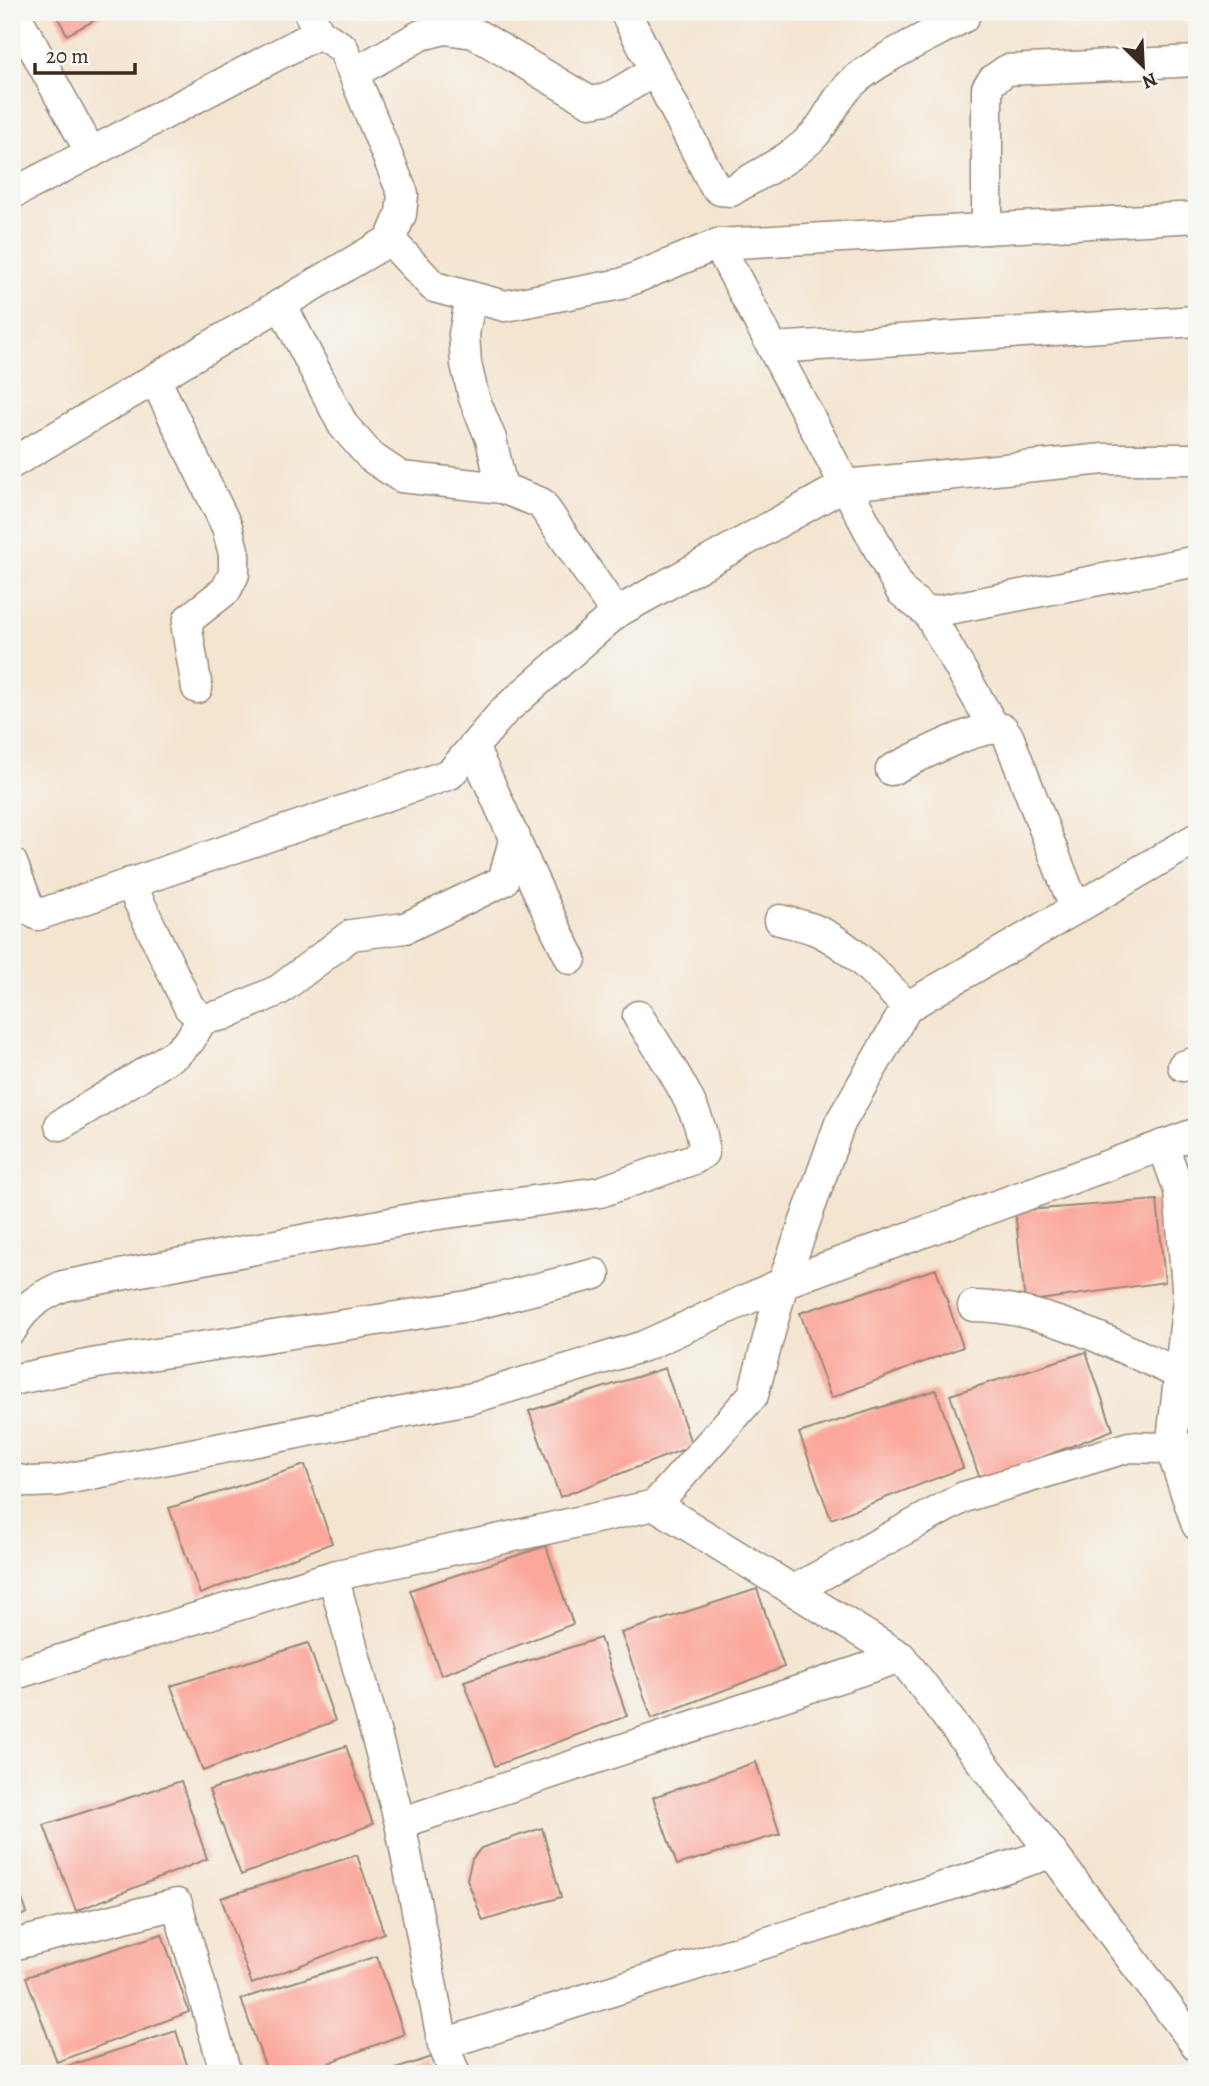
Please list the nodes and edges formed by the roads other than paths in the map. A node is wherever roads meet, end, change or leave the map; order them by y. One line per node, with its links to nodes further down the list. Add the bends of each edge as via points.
1 (14, 12): 8 (street)
2 (625, 12): 6 (street)
3 (964, 17): 6 (street, via 855,80 839,96 816,134 731,191 713,185)
4 (314, 22): 7 (street, via 343,48); 8 (street)
5 (1197, 61): 11 (street, via 1007,71 993,80 987,88)
6 (655, 71): 7 (street, via 607,99 590,102 474,33 445,29 421,35)
7 (354, 73): 12 (street, via 403,194 401,214)
8 (91, 153): 9 (street)
9 (12, 194)
10 (1197, 217): 11 (street)
11 (987, 229): 13 (street)
12 (390, 240): 14 (street, via 434,287); 15 (street)
13 (718, 244): 14 (street, via 621,284 505,306); 17 (street)
14 (471, 297): 22 (street, via 464,334 466,364)
15 (281, 304): 18 (street); 22 (street, via 343,425 371,457 401,477)
16 (1197, 321): 17 (street)
17 (773, 348): 21 (street)
18 (155, 379): 20 (street); 26 (street, via 227,527 234,554 234,574 226,590 188,619)
19 (1197, 459): 21 (street, via 1104,459)
20 (12, 463)
21 (845, 485): 24 (street); 25 (street, via 901,592)
22 (502, 488): 24 (street, via 541,503)
23 (1197, 561): 25 (street)
24 (616, 613): 28 (street, via 503,711)
25 (928, 613): 27 (street)
26 (197, 688)
27 (994, 727): 29 (street); 34 (street, via 1008,736)
28 (473, 747): 30 (street); 33 (street, via 450,774)
29 (891, 770)
30 (515, 837): 36 (street); 39 (street, via 503,881 405,928 351,935 279,990 223,1015)
31 (1197, 838): 34 (street)
32 (12, 863): 33 (street, via 38,915)
33 (130, 884): 39 (street, via 189,1007)
34 (1075, 908): 37 (street)
35 (780, 920): 37 (street, via 815,929 847,950)
36 (571, 959)
37 (907, 1007): 45 (street, via 840,1123)
38 (638, 1016): 47 (street, via 680,1082 701,1129 703,1153 694,1159 600,1192 432,1215 63,1286 38,1297)
39 (202, 1019): 40 (street, via 177,1053)
40 (60, 1125)
41 (1197, 1133): 42 (street)
42 (1163, 1145): 43 (street, via 1179,1190); 45 (street)
43 (1191, 1252): 48 (street)
44 (595, 1274): 49 (street, via 468,1306)
45 (783, 1283): 51 (street, via 644,1346 473,1398 56,1481); 52 (street, via 753,1395)
46 (973, 1306): 48 (street, via 996,1306 1045,1318)
47 (12, 1329)
48 (1180, 1374): 50 (street)
49 (12, 1380)
50 (1184, 1449): 53 (street); 55 (street, via 1129,1447 964,1497)
51 (12, 1479)
52 (655, 1505): 54 (street); 55 (street)
53 (1197, 1525)
54 (333, 1576): 57 (street); 58 (street)
55 (794, 1590): 56 (street)
56 (901, 1657): 58 (street); 59 (street)
57 (12, 1675)
58 (400, 1823): 61 (street)
59 (1052, 1853): 61 (street); 62 (street)
60 (12, 1945): 63 (street, via 177,1904)
61 (443, 2043): 64 (street)
62 (1197, 2046)
63 (226, 2074)
64 (455, 2074)

